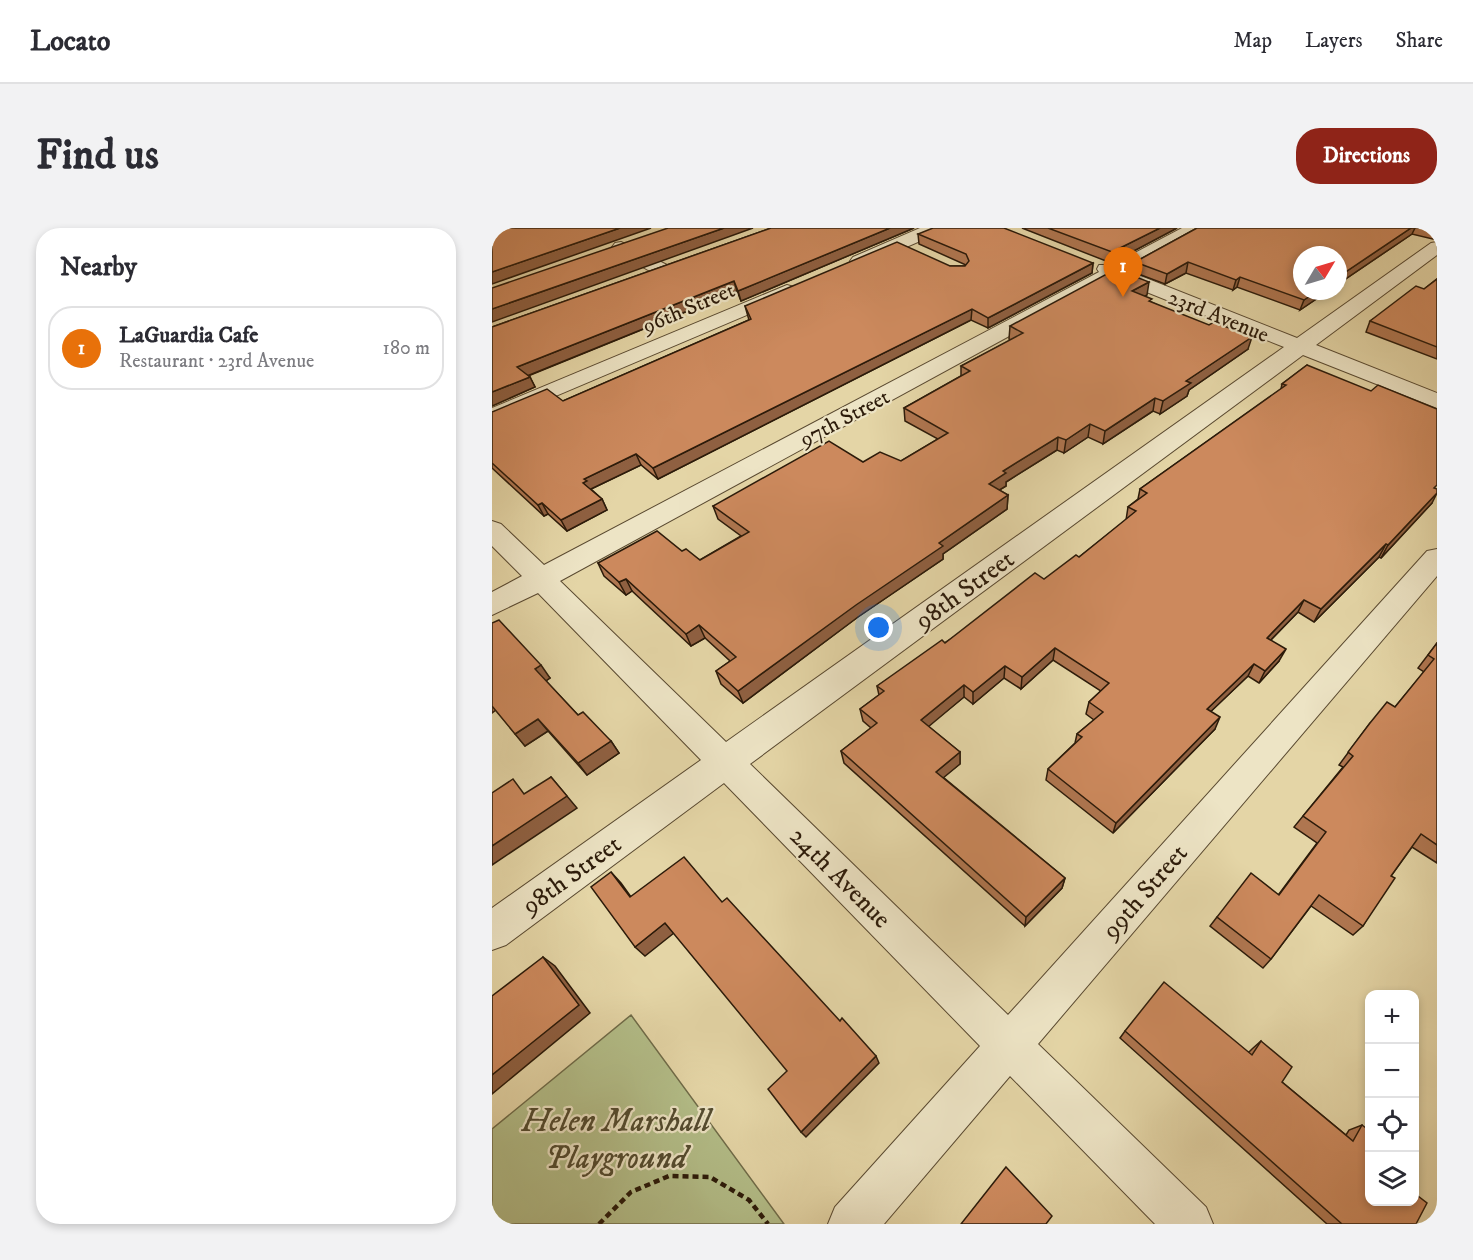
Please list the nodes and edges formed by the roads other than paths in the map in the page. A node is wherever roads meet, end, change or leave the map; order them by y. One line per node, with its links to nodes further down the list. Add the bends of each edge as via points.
1 (935, 228): 4 (street)
2 (1196, 228): 12 (street, 97th Street)
3 (642, 239): 5 (street)
4 (899, 244): 7 (street); 11 (street)
5 (621, 247): 8 (street); 13 (street)
6 (1437, 247): 16 (street, 98th Street)
7 (923, 254)
8 (599, 255)
9 (1090, 257): 12 (street, 23rd Avenue)
10 (683, 262): 13 (street)
11 (844, 267)
12 (1119, 269): 16 (street, 23rd Avenue); 22 (street, 97th Street)
13 (662, 270): 14 (street)
14 (641, 277)
15 (800, 285): 19 (street, 96th Street)
16 (1305, 342): 17 (street, 23rd Avenue); 18 (street, 23rd Avenue); 24 (street, 98th Street)
17 (1437, 387)
18 (1437, 401)
19 (492, 416)
20 (492, 530): 22 (street, 24th Avenue)
21 (1437, 558): 26 (street, 99th Street)
22 (541, 579): 23 (street, 97th Street); 24 (street, 24th Avenue)
23 (492, 605)
24 (725, 762): 25 (street, 98th Street); 26 (street, 24th Avenue)
25 (492, 931)
26 (1009, 1045): 27 (street, 99th Street); 28 (street, 24th Avenue)
27 (852, 1224)
28 (1190, 1224)

